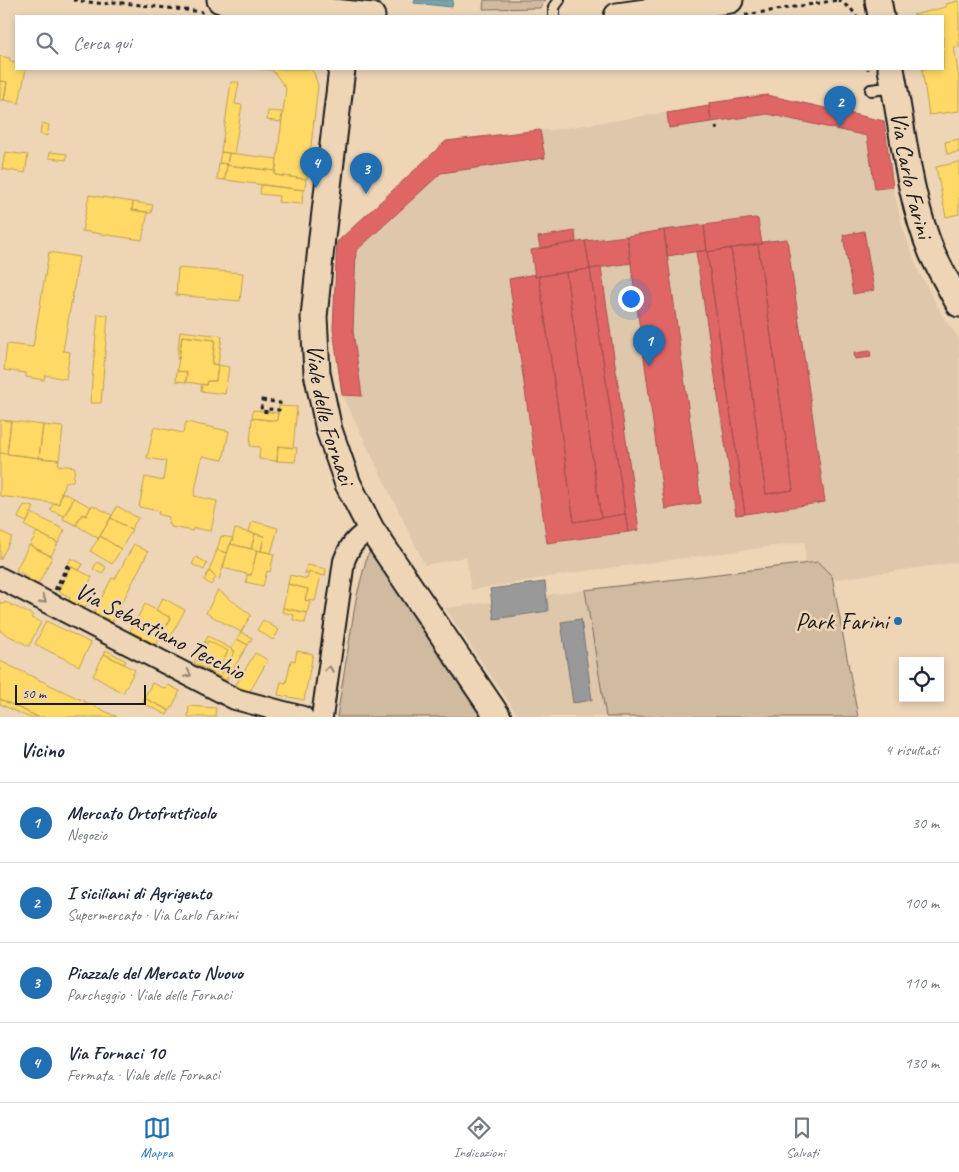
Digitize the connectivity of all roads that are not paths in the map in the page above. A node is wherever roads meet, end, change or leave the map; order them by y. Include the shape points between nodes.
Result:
1 (878, 0) edge
2 (557, 1) edge
3 (289, 4) edge
4 (214, 6) edge
5 (737, 7) edge
6 (357, 15) edge
7 (554, 15) edge
8 (630, 15) edge
9 (881, 15) edge
10 (342, 70) edge
11 (879, 77) edge
12 (959, 304) edge
13 (371, 529) junction
14 (0, 578) edge
15 (303, 717) edge
16 (322, 717) edge
17 (498, 717) edge

1 - 9 street
2 - 7 lane
3 - 4 street
3 - 6 street
5 - 8 street
10 - 13 street, Viale delle Fornaci via 338,136 314,317 317,373 329,430 348,484
11 - 12 street, Via Carlo Farini via 932,252
16 -> 13 street via 344,561 350,546
13 - 17 street, Viale delle Fornaci
14 -> 15 street, Via Sebastiano Tecchio via 235,699

